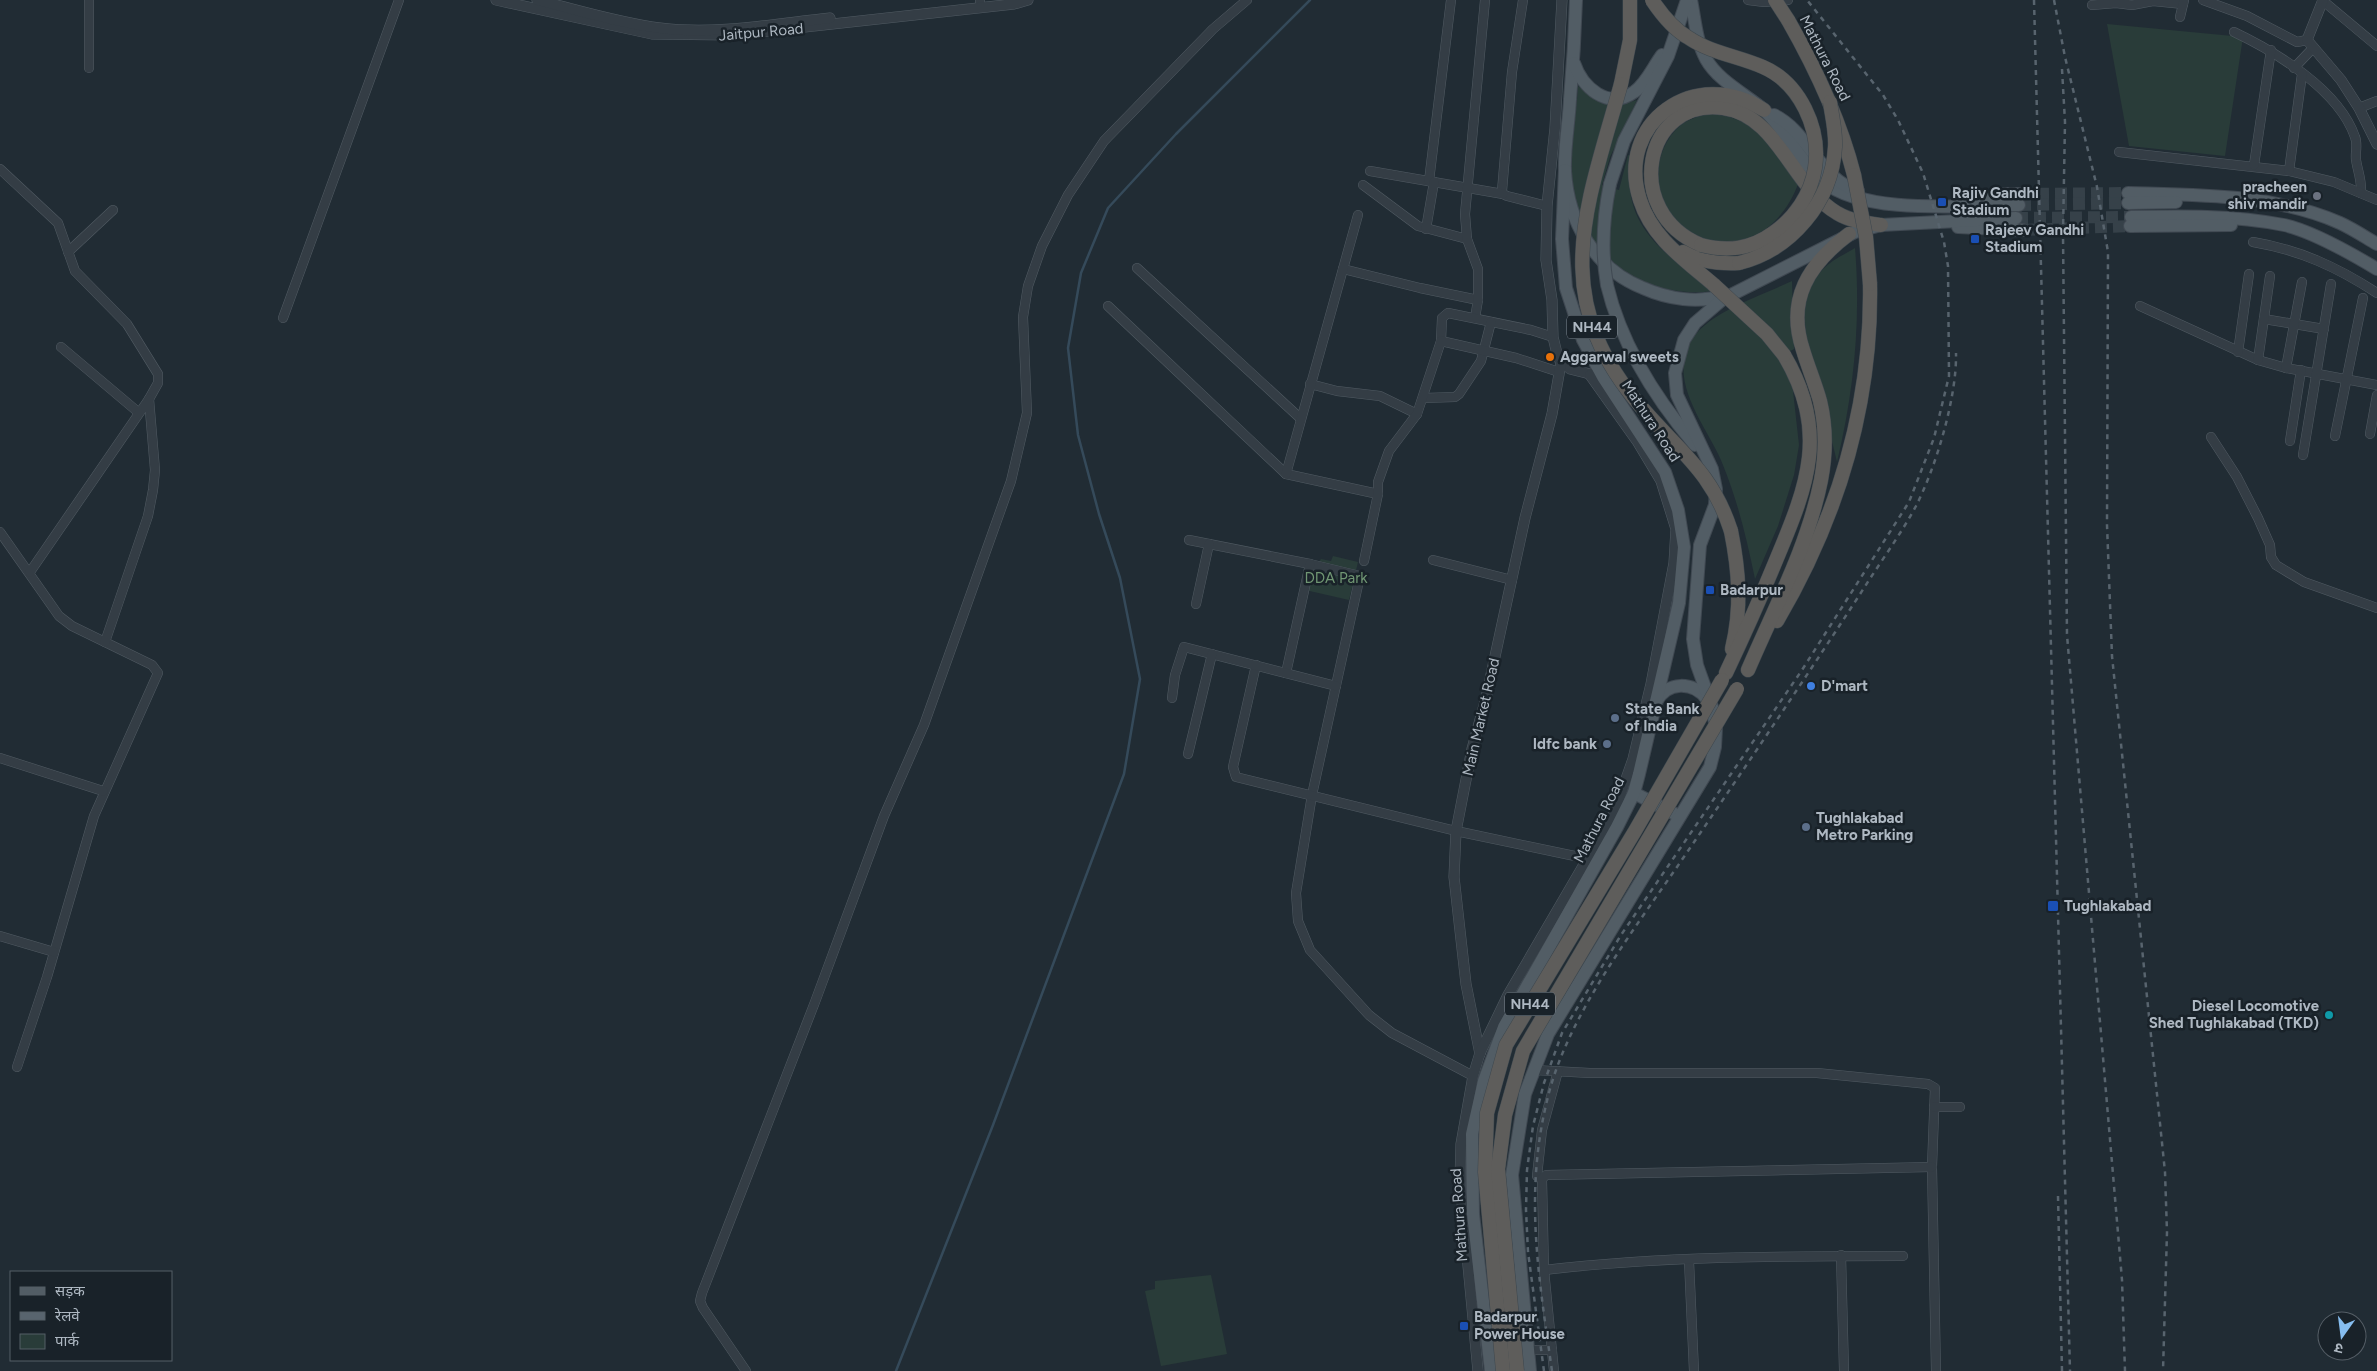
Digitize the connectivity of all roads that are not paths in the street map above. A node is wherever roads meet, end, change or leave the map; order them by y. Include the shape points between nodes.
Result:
1 (89, 0) edge
2 (399, 0) edge
3 (496, 0) edge
4 (537, 0) edge
5 (997, 0) edge
6 (1028, 0) edge
7 (1247, 0) edge
8 (1451, 0) edge
9 (1485, 0) edge
10 (1523, 0) edge
11 (1562, 0) edge
12 (1576, 0) edge
13 (1630, 0) edge
14 (1652, 0) edge
15 (1689, 0) edge
16 (1748, 0) edge
17 (1775, 0) edge
18 (1788, 0) edge
19 (2204, 0) edge
20 (2322, 0) edge
21 (980, 1) edge
22 (2184, 2) edge
23 (2092, 5) dead end
24 (2180, 17) dead end
25 (2234, 32) dead end
26 (1676, 34) junction
27 (2310, 44) junction
28 (2377, 46) edge
29 (2271, 50) junction
30 (1573, 60) junction
31 (89, 68) dead end
32 (2294, 68) junction
33 (2302, 74) junction
34 (2377, 101) edge
35 (1830, 102) junction
36 (2359, 108) junction
37 (1764, 110) junction
38 (2377, 144) edge
39 (2119, 152) dead end
40 (2254, 165) junction
41 (0, 169) edge
42 (1565, 170) junction
43 (1370, 171) dead end
44 (2289, 171) junction
45 (1431, 182) junction
46 (1364, 185) dead end
47 (1466, 188) junction
48 (2361, 193) junction
49 (1503, 194) junction
50 (2128, 198) tunnel mouth
51 (2377, 200) edge
52 (1914, 205) junction
53 (1547, 206) junction
54 (113, 210) dead end
55 (1358, 215) dead end
56 (1948, 221) junction
57 (1921, 222) junction
58 (2130, 222) tunnel mouth
59 (1881, 225) junction
60 (1426, 229) junction
61 (2023, 230) tunnel mouth
62 (1849, 234) junction
63 (1660, 236) junction
64 (1467, 239) junction
65 (2253, 242) dead end
66 (2377, 244) edge
67 (68, 252) junction
68 (1137, 268) dead end
69 (1343, 269) junction
70 (2377, 269) edge
71 (2250, 274) dead end
72 (2270, 276) dead end
73 (2302, 282) dead end
74 (2332, 284) dead end
75 (1739, 289) junction
76 (2377, 293) edge
77 (2363, 298) dead end
78 (1478, 300) junction
79 (1108, 306) dead end
80 (2140, 306) dead end
81 (283, 318) dead end
82 (1475, 318) junction
83 (2264, 319) junction
84 (1491, 322) junction
85 (2294, 323) junction
86 (2324, 329) junction
87 (1553, 337) junction
88 (1441, 341) junction
89 (62, 347) dead end
90 (1485, 350) junction
91 (2238, 352) junction
92 (2258, 360) junction
93 (1560, 368) junction
94 (2286, 368) junction
95 (2301, 370) junction
96 (2316, 373) junction
97 (1590, 375) junction
98 (1603, 376) junction
99 (2346, 378) junction
100 (1310, 384) junction
101 (2377, 385) edge
102 (2377, 395) edge
103 (1424, 398) junction
104 (149, 399) junction
105 (138, 412) junction
106 (1417, 414) junction
107 (1300, 418) junction
108 (2370, 434) dead end
109 (2211, 436) dead end
110 (2335, 436) dead end
111 (2290, 441) dead end
112 (2303, 455) dead end
113 (1705, 456) junction
114 (1286, 474) junction
115 (1378, 494) junction
116 (0, 532) edge
117 (1189, 540) dead end
118 (1210, 544) junction
119 (1433, 560) dead end
120 (1364, 561) dead end
121 (1310, 564) junction
122 (30, 572) junction
123 (1512, 580) junction
124 (1196, 604) dead end
125 (2377, 608) edge
126 (105, 642) junction
127 (1212, 654) junction
128 (1256, 665) junction
129 (1748, 670) junction
130 (1286, 673) junction
131 (1726, 673) junction
132 (1336, 686) junction
133 (1172, 698) dead end
134 (1654, 706) junction
135 (1712, 707) junction
136 (1188, 754) dead end
137 (0, 758) edge
138 (104, 791) junction
139 (1634, 793) junction
140 (1312, 795) junction
141 (1679, 817) junction
142 (1456, 831) junction
143 (1589, 859) junction
144 (0, 936) edge
145 (54, 952) junction
146 (1480, 1053) junction
147 (17, 1067) dead end
148 (1534, 1070) junction
149 (1558, 1071) junction
150 (1486, 1074) junction
151 (1473, 1076) junction
152 (1934, 1107) junction
153 (1960, 1108) dead end
154 (1932, 1167) junction
155 (1542, 1179) junction
156 (1841, 1255) junction
157 (1903, 1256) dead end
158 (1689, 1261) junction
159 (1544, 1270) junction
160 (1482, 1348) junction
161 (1528, 1350) junction
162 (1552, 1350) junction
163 (746, 1371) edge
164 (1478, 1371) edge
165 (1491, 1371) edge
166 (1503, 1371) edge
167 (1517, 1371) edge
168 (1530, 1371) edge
169 (1554, 1371) edge
170 (1694, 1371) edge
171 (1844, 1371) edge
172 (1936, 1371) edge

1 - 31 street
2 - 81 street
3 - 6 street, Jaitpur Road via 652,34 691,36 767,32
4 - 21 street, Jaitpur Road via 678,30 741,28
5 - 21 street, Jaitpur Road
7 - 163 street via 1213,29 1104,141 1068,195 1042,246 1028,286 1023,317 1027,413 1011,481 924,725 884,816 702,1293 703,1308
8 - 45 street
9 - 47 street
10 - 49 street via 1508,114
11 - 53 street
12 - 30 main road
13 - 131 highway, Mathura Road / NH44, bridge via 1628,57 1591,191 1582,241 1581,271 1590,319 1601,349 1632,396 1696,464 1727,519 1740,601
14 - 59 highway, bridge via 1666,19 1688,38 1765,68 1777,76 1803,104 1816,140 1816,160 1807,194 1793,215 1775,232 1754,244 1727,249 1701,246 1679,234 1659,209 1651,187 1652,164 1664,134 1675,122 1689,112 1712,107 1746,114 1763,128 1796,171 1827,206 1845,217
15 - 26 main road
15 - 37 main road via 1702,51 1710,66
16 - 18 street
17 - 35 highway, Mathura Road / NH44, bridge via 1807,53
19 - 27 street via 2247,16 2297,42
20 - 27 street
20 - 28 street
22 - 23 street
22 - 24 street
25 - 29 street
26 - 30 main road via 1641,86 1621,98 1605,97 1591,91 1580,79
26 - 113 main road, bridge via 1661,71 1624,141 1610,184 1603,253 1616,320 1638,365
27 - 32 street
27 - 36 street via 2341,80
29 - 32 street
29 - 40 street
30 - 42 main road
32 - 33 street
33 - 44 street
33 - 48 street via 2350,124 2356,141
34 - 36 street
35 - 63 highway, bridge via 1835,149 1830,175 1809,218 1787,240 1752,260 1728,264 1699,260
35 - 129 highway, Mathura Road / NH44, bridge via 1846,142 1866,237 1870,314 1867,362 1853,442 1828,518 1795,590
36 - 38 street
37 - 52 main road via 1812,170 1834,190 1854,199
37 - 63 highway via 1730,95 1704,94 1681,100 1660,115 1646,134 1637,163 1637,190 1646,215
39 - 40 street
40 - 44 street
41 - 67 street via 58,223
42 - 75 main road via 1578,226 1594,251 1622,277 1651,292 1684,299 1721,296
42 - 98 main road, Mathura Road via 1562,239 1566,288 1583,340
43 - 45 street
44 - 48 street via 2315,176
45 - 47 street
45 - 60 street
46 - 60 street
47 - 49 street
47 - 64 street
48 - 51 street
49 - 53 street
50 - 66 main road via 2251,200 2299,209 2338,223
52 - 56 main road via 2018,206
52 - 57 main road
53 - 87 street via 1545,245
54 - 67 street
55 - 69 street
56 - 57 main road
56 - 61 main road via 1959,228
57 - 59 main road
58 - 70 main road via 2214,216 2286,226 2348,251
59 - 62 main road
60 - 64 street
62 - 75 main road
62 - 129 highway via 1821,257 1800,294 1797,327 1820,402 1825,438 1824,460 1819,489 1800,548
63 - 131 highway, bridge via 1776,344 1793,371 1808,414 1810,446 1803,494
64 - 78 street via 1478,269
65 - 76 street via 2311,256
67 - 104 street via 75,271 127,324 155,368 159,378
68 - 107 street
69 - 78 street
69 - 100 street
71 - 91 street
72 - 83 street
73 - 85 street
74 - 86 street
75 - 113 main road, Mathura Road via 1695,323 1676,362 1677,395
77 - 99 street
78 - 82 street
79 - 114 street
80 - 91 street
82 - 84 street
82 - 88 street via 1445,314
83 - 85 street
83 - 92 street
84 - 87 street
84 - 90 street
85 - 86 street
85 - 94 street
86 - 96 street
87 - 93 street
88 - 90 street
88 - 103 street
89 - 105 street
90 - 93 street
90 - 103 street via 1470,380 1457,396
91 - 92 street
92 - 94 street
93 - 97 street
93 - 123 street, Main Market Road
94 - 95 street
95 - 96 street
95 - 111 street
96 - 99 street
96 - 112 street
97 - 98 street
97 - 143 street via 1637,440 1661,481 1676,538 1661,640 1633,759 1614,813
98 - 134 main road, Mathura Road via 1665,472 1682,528 1684,565 1681,594
99 - 101 street
99 - 110 street
100 - 106 street via 1337,392 1380,396
100 - 107 street
102 - 108 street
103 - 106 street
104 - 105 street
104 - 126 street via 155,470 153,490 148,516
105 - 122 street
106 - 115 street via 1389,451 1378,482
107 - 114 street
109 - 125 street via 2258,518 2276,566 2304,582
113 - 135 main road, Mathura Road via 1715,480 1716,498 1700,545 1693,639 1697,665
114 - 115 street
115 - 120 street
116 - 122 street
117 - 118 street
118 - 121 street
118 - 124 street
119 - 123 street
121 - 130 street
121 - 132 street via 1360,576
122 - 126 street via 59,616
123 - 142 street, Main Market Road
126 - 138 street via 152,665 158,672
127 - 128 street
127 - 133 street via 1182,648
127 - 136 street
128 - 130 street
128 - 140 street via 1234,772 1236,777
129 - 167 highway, Mathura Road / NH44, bridge via 1523,1051 1505,1115 1498,1170
130 - 132 street
131 - 166 highway, Mathura Road / NH44, bridge via 1506,1045 1487,1113 1485,1172
132 - 140 street
134 - 135 main road via 1665,690 1682,686 1701,692
134 - 139 main road, Mathura Road
135 - 141 main road, Mathura Road via 1716,737 1713,758
137 - 138 street
138 - 145 street
139 - 141 main road
139 - 150 main road, Mathura Road via 1504,1027
140 - 142 street
140 - 151 street via 1296,907 1302,935 1310,950 1379,1024
141 - 148 main road, Mathura Road via 1548,1034
142 - 143 street
142 - 146 street, Main Market Road via 1454,878 1466,984
143 - 146 street via 1508,995
144 - 145 street
145 - 147 street
146 - 150 street, Main Market Road
146 - 151 street
148 - 149 street
148 - 161 main road, Mathura Road via 1525,1094 1512,1174
149 - 152 street via 1817,1073 1928,1084 1936,1091
149 - 155 street via 1542,1130 1537,1176
150 - 160 main road, Mathura Road via 1472,1134 1473,1214
151 - 160 street via 1461,1144 1460,1180
152 - 153 street
152 - 154 street
154 - 155 street via 1578,1174 1546,1175
154 - 172 street
155 - 159 street
156 - 157 street
156 - 158 street
156 - 171 street
158 - 159 street
158 - 170 street
159 - 162 street
160 - 161 main road
160 - 164 street
160 - 165 main road, Mathura Road
161 - 162 street
161 - 168 main road, Mathura Road
162 - 169 street

